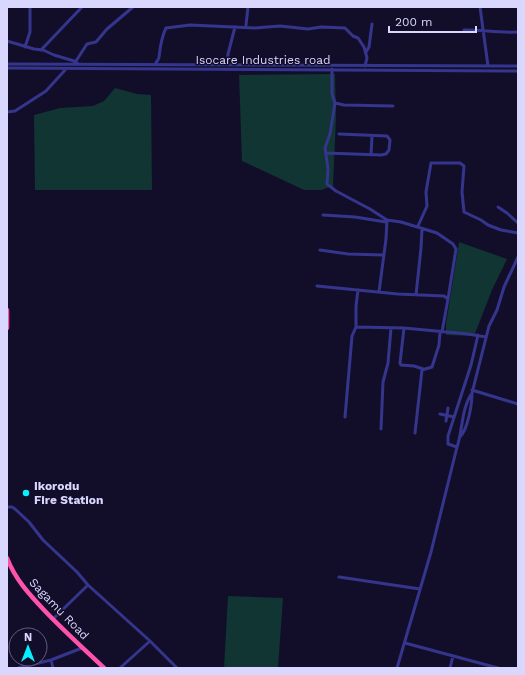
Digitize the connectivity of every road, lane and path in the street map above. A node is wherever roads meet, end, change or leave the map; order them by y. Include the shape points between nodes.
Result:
1 (30, 7) edge
2 (82, 7) edge
3 (134, 7) edge
4 (248, 7) edge
5 (480, 7) edge
6 (372, 24) dead end
7 (246, 25) dead end
8 (235, 27) junction
9 (464, 30) dead end
10 (484, 30) junction
11 (518, 32) edge
12 (7, 41) edge
13 (24, 47) junction
14 (40, 50) junction
15 (366, 52) junction
16 (77, 63) junction
17 (7, 64) edge
18 (156, 65) junction
19 (227, 65) junction
20 (332, 65) junction
21 (488, 66) junction
22 (518, 66) edge
23 (145, 67) junction
24 (365, 67) junction
25 (7, 68) edge
26 (66, 69) junction
27 (332, 69) junction
28 (518, 71) edge
29 (335, 103) junction
30 (393, 106) dead end
31 (7, 112) edge
32 (339, 134) dead end
33 (372, 136) junction
34 (326, 153) junction
35 (371, 155) junction
36 (498, 207) dead end
37 (323, 215) dead end
38 (387, 221) junction
39 (518, 223) edge
40 (418, 226) junction
41 (422, 229) junction
42 (518, 233) edge
43 (320, 250) dead end
44 (383, 255) junction
45 (518, 257) edge
46 (317, 286) dead end
47 (358, 290) junction
48 (379, 292) junction
49 (416, 295) junction
50 (448, 299) junction
51 (7, 310) edge
52 (356, 326) junction
53 (7, 328) edge
54 (391, 328) junction
55 (404, 328) junction
56 (442, 332) junction
57 (478, 336) junction
58 (486, 337) junction
59 (423, 369) junction
60 (472, 392) junction
61 (518, 404) edge
62 (448, 408) dead end
63 (440, 414) dead end
64 (446, 416) junction
65 (345, 417) dead end
66 (454, 417) junction
67 (446, 421) dead end
68 (381, 429) dead end
69 (415, 433) dead end
70 (457, 447) junction
71 (7, 507) edge
72 (7, 558) edge
73 (339, 577) dead end
74 (88, 585) junction
75 (420, 589) junction
76 (53, 619) junction
77 (150, 641) junction
78 (405, 643) junction
79 (82, 648) junction
80 (453, 656) junction
81 (51, 660) junction
82 (489, 667) edge
83 (18, 668) edge
84 (53, 668) edge
85 (104, 668) edge
86 (120, 668) edge
87 (177, 668) edge
88 (397, 668) edge
89 (450, 668) edge
90 (498, 668) edge

1 - 13 street via 30,32
2 - 14 street
3 - 16 street via 107,29 96,42 87,44
4 - 7 street
5 - 10 street
6 - 15 street
8 - 15 street via 345,28 358,38
8 - 18 street via 190,25 166,28
8 - 19 street
9 - 10 street
10 - 11 street via 497,33
10 - 21 street
12 - 13 street
13 - 14 street
14 - 16 street
15 - 24 street
16 - 17 street, Isocare Industries road
16 - 23 street, Isocare Industries road
18 - 19 street, Isocare Industries road
18 - 23 street, Isocare Industries road
19 - 20 street, Isocare Industries road
20 - 24 street, Isocare Industries road
20 - 27 street
21 - 22 street, Isocare Industries road
21 - 24 street, Isocare Industries road
23 - 26 street, Isocare Industries road
23 - 27 street, Isocare Industries road
24 - 27 street, Isocare Industries road
24 - 28 street, Isocare Industries road
25 - 26 street, Isocare Industries road
26 - 31 street via 46,91 15,111
27 - 29 street via 332,94
29 - 30 street
29 - 34 street
32 - 33 street
33 - 35 street
33 - 35 street via 387,136 391,144 386,154
34 - 35 street
34 - 38 street via 327,184
36 - 39 street
37 - 38 street
38 - 40 street
38 - 44 street
40 - 41 street
40 - 42 street via 427,206 426,192 431,163 460,163 464,166 464,212 488,225
41 - 49 street
41 - 50 street via 437,233 456,247
43 - 44 street
44 - 48 street
45 - 58 street
46 - 47 street
47 - 48 street
47 - 52 street
48 - 49 street
49 - 50 street via 442,295
50 - 56 street
51 - 53 highway
52 - 54 street
52 - 65 street via 352,336
54 - 55 street
54 - 68 street via 388,362 383,382
55 - 56 street
55 - 59 street via 400,363
56 - 57 street
56 - 59 street via 432,367
57 - 58 street
57 - 66 street
58 - 60 street
59 - 69 street
60 - 61 street
60 - 70 street via 462,420
62 - 64 street
63 - 64 street
64 - 66 street
64 - 67 street
66 - 70 street via 448,444
70 - 75 street
71 - 74 street via 15,509 29,522 43,540
72 - 76 highway, Sagamu Road via 20,584
73 - 75 street
74 - 76 street
74 - 77 street
75 - 78 street
76 - 79 highway, Sagamu Road
77 - 86 street
77 - 87 street
78 - 80 street
78 - 88 street
79 - 81 street
79 - 85 highway, Sagamu Road
80 - 82 street
80 - 89 street
81 - 83 street
81 - 84 street
82 - 90 street

